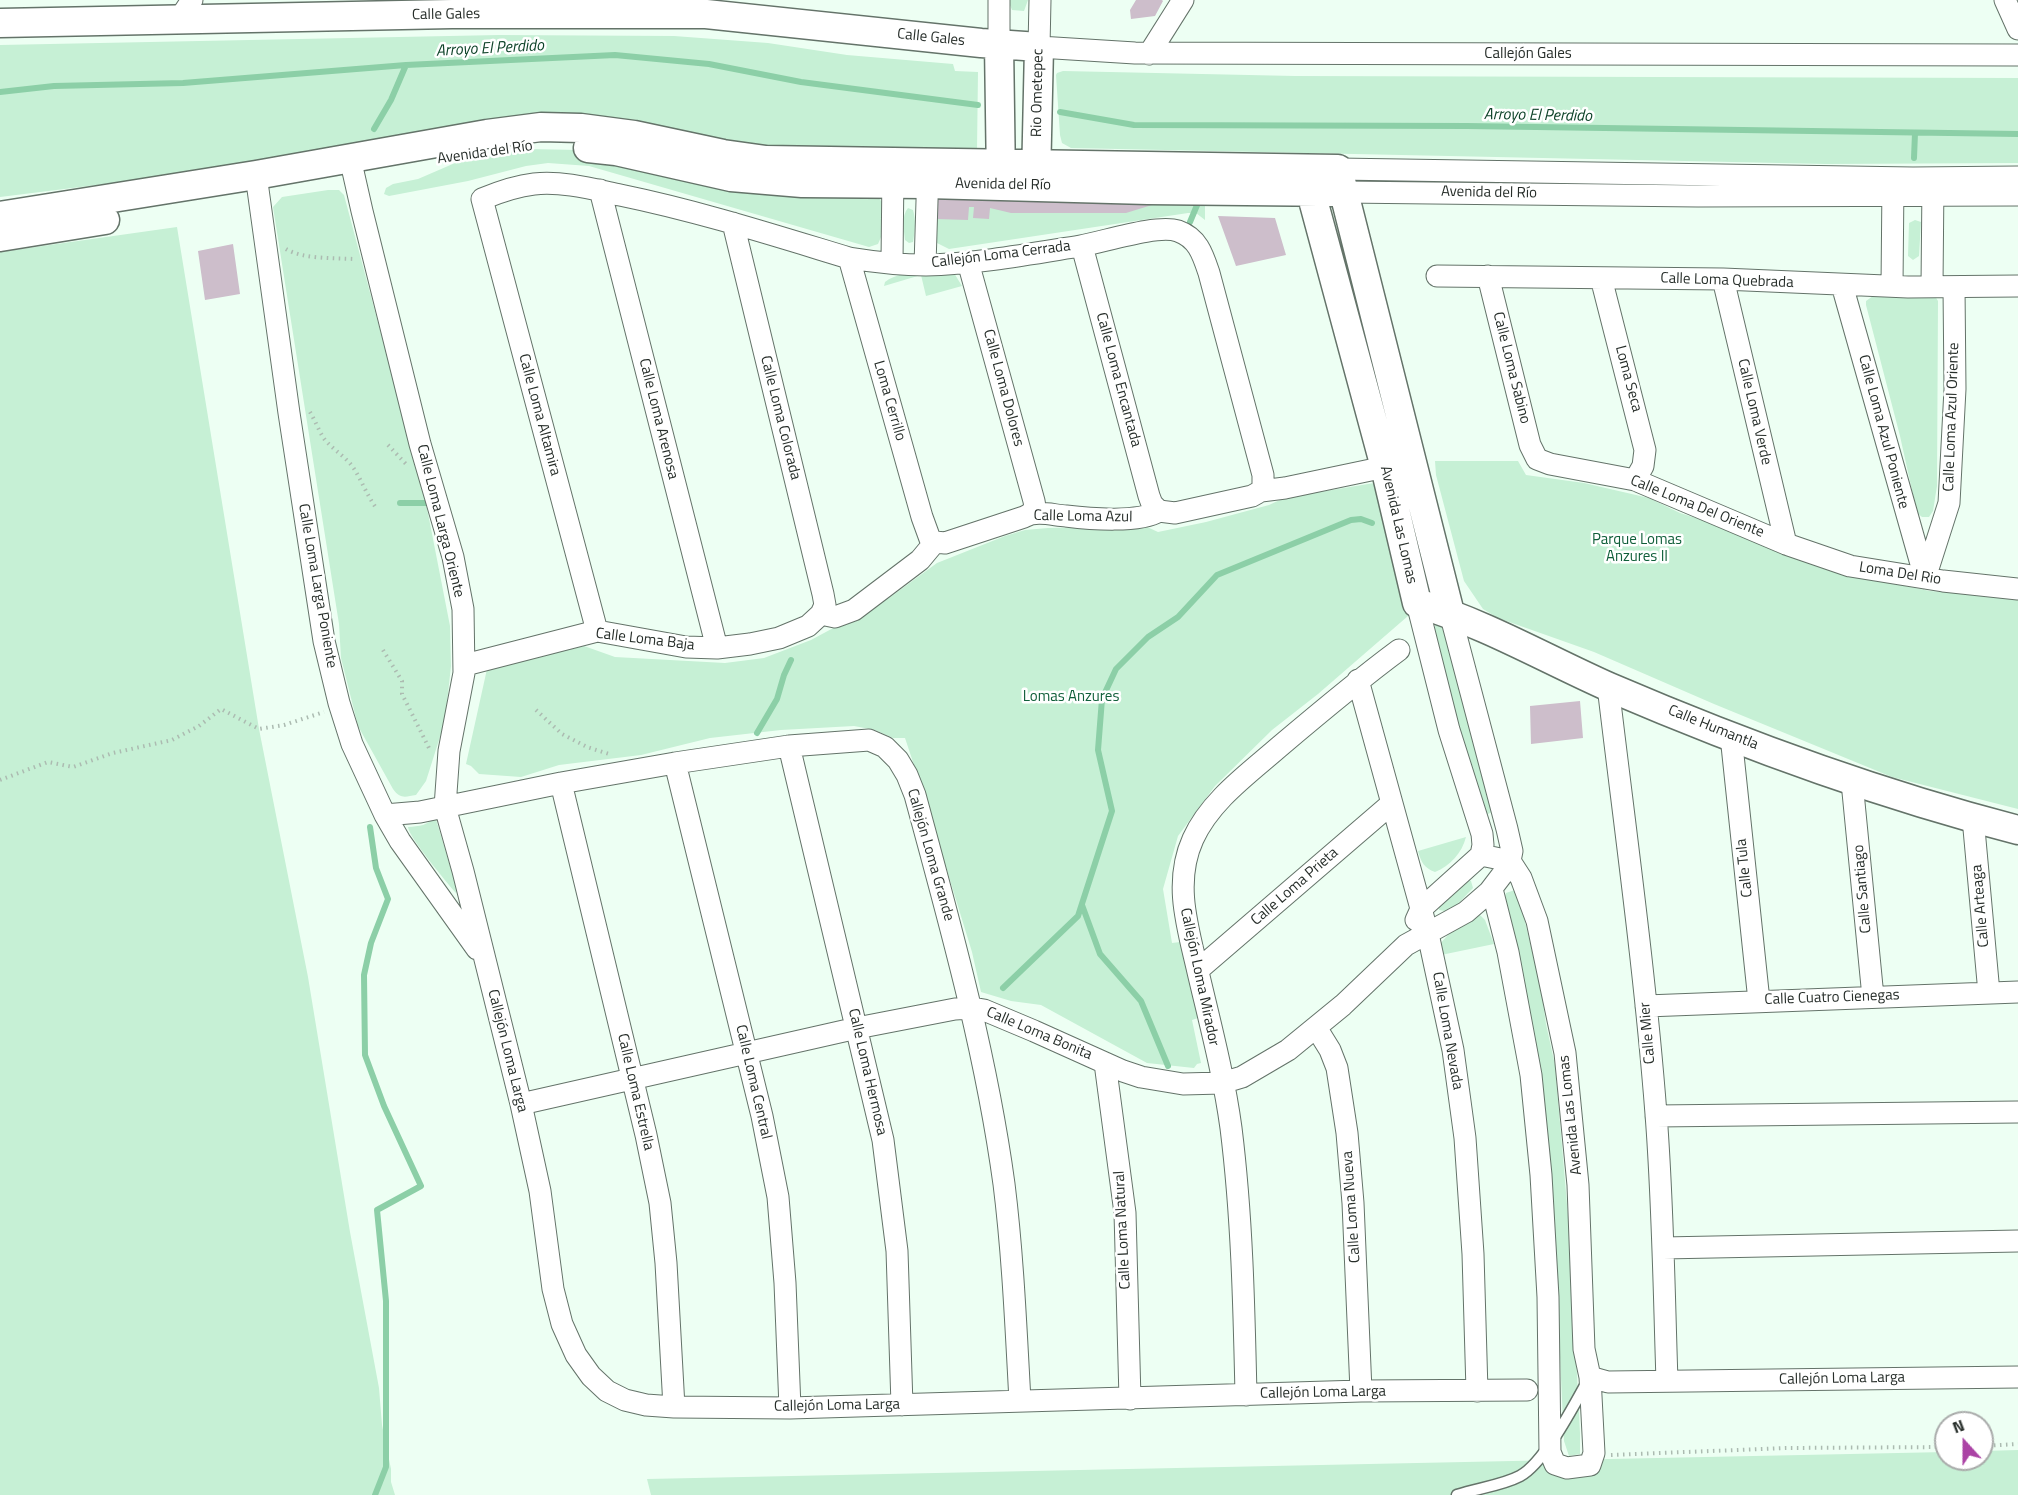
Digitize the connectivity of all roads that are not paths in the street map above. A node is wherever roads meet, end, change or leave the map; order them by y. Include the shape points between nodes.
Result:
1 (999, 0) edge
2 (1040, 0) edge
3 (1183, 0) edge
4 (2005, 0) edge
5 (454, 7) edge
6 (185, 11) edge
7 (0, 23) edge
8 (2018, 29) edge
9 (999, 44) junction
10 (1039, 47) junction
11 (1149, 54) junction
12 (2018, 55) edge
13 (1001, 166) junction
14 (1036, 166) junction
15 (352, 167) junction
16 (893, 173) junction
17 (927, 173) junction
18 (2018, 177) edge
19 (1307, 179) junction
20 (1340, 180) junction
21 (258, 185) junction
22 (1933, 186) junction
23 (1893, 187) junction
24 (600, 190) junction
25 (2018, 195) edge
26 (482, 199) joint
27 (0, 216) edge
28 (733, 223) junction
29 (0, 237) edge
30 (1082, 246) junction
31 (849, 258) junction
32 (892, 262) junction
33 (968, 262) junction
34 (926, 265) junction
35 (1437, 276) dead end
36 (1488, 276) junction
37 (1602, 278) junction
38 (1723, 279) junction
39 (1842, 285) junction
40 (1892, 286) junction
41 (1932, 286) junction
42 (2018, 286) edge
43 (1954, 287) junction
44 (1537, 459) joint
45 (1385, 467) junction
46 (1635, 480) junction
47 (1261, 491) junction
48 (1159, 511) junction
49 (1031, 513) junction
50 (935, 542) junction
51 (1786, 544) junction
52 (1925, 578) junction
53 (2018, 589) edge
54 (1417, 603) junction
55 (1450, 613) junction
56 (821, 614) junction
57 (597, 631) junction
58 (717, 648) junction
59 (1399, 650) dead end
60 (465, 665) junction
61 (1358, 680) junction
62 (1608, 686) junction
63 (1731, 736) junction
64 (789, 746) junction
65 (675, 763) junction
66 (1852, 782) junction
67 (561, 783) junction
68 (1391, 804) junction
69 (445, 807) junction
70 (386, 815) junction
71 (1973, 818) junction
72 (2018, 830) edge
73 (1481, 855) junction
74 (1510, 861) junction
75 (1492, 889) junction
76 (1420, 909) junction
77 (1428, 934) junction
78 (1406, 945) junction
79 (484, 958) junction
80 (1198, 970) junction
81 (2018, 992) edge
82 (1989, 993) junction
83 (1873, 997) junction
84 (1759, 1001) junction
85 (1646, 1006) junction
86 (972, 1008) junction
87 (857, 1028) junction
88 (1317, 1029) junction
89 (748, 1054) junction
90 (1105, 1063) junction
91 (632, 1079) junction
92 (1222, 1083) junction
93 (521, 1104) junction
94 (2018, 1112) edge
95 (1656, 1116) junction
96 (2018, 1241) edge
97 (1663, 1248) junction
98 (1590, 1377) junction
99 (2018, 1377) edge
100 (1667, 1381) junction
101 (1527, 1390) dead end
102 (1361, 1391) junction
103 (1477, 1391) junction
104 (1246, 1395) junction
105 (1130, 1399) junction
106 (1020, 1401) junction
107 (902, 1405) junction
108 (674, 1407) junction
109 (790, 1408) junction
110 (1549, 1443) junction
111 (1457, 1495) edge

1 - 9 street
2 - 10 street, Rio Ometepec
3 - 11 street
4 - 8 street
5 - 6 street, Calle Gales
5 - 9 street, Calle Gales via 706,14
6 - 7 street, Calle Gales
9 - 10 street, Calle Gales
9 - 13 street
10 - 11 street, Callejón Gales
10 - 14 street, Rio Ometepec
11 - 12 street, Callejón Gales
13 - 14 street, Avenida del Río
13 - 17 street, Avenida del Río
14 - 19 street, Avenida del Río via 1148,190
15 - 16 street, Avenida del Río via 516,146 556,145 616,152 731,177 802,183
15 - 21 street, Avenida del Río
15 - 60 street, Calle Loma Larga Oriente via 420,444 453,557 463,609
16 - 17 street, Avenida del Río
16 - 32 street
17 - 34 street
18 - 22 street, Avenida del Río
19 - 20 street, Avenida del Río
19 - 45 street, Avenida Las Lomas
20 - 23 street, Avenida del Río
20 - 55 street, Avenida Las Lomas
21 - 27 street, Avenida del Río
21 - 29 street, Avenida del Río
21 - 70 street, Calle Loma Larga Poniente via 324,641 352,744
22 - 23 street, Avenida del Río
22 - 25 street, Avenida del Río
22 - 41 street
23 - 40 street
24 - 26 street, Callejón Loma Cerrada via 563,183 535,184
24 - 28 street, Callejón Loma Cerrada
24 - 58 street, Calle Loma Arenosa
26 - 57 street, Calle Loma Altamira
28 - 31 street, Callejón Loma Cerrada
28 - 56 street, Calle Loma Colorada via 824,594
30 - 33 street, Callejón Loma Cerrada
30 - 47 street, Callejón Loma Cerrada via 1158,230 1177,230 1192,237 1209,273 1263,475
30 - 48 street, Calle Loma Encantada via 1149,496
31 - 32 street, Callejón Loma Cerrada
31 - 50 street, Loma Cerrillo via 922,517
32 - 34 street, Callejón Loma Cerrada
33 - 34 street, Callejón Loma Cerrada
33 - 49 street, Calle Loma Dolores via 1034,501
35 - 36 street, Calle Loma Quebrada
36 - 37 street, Calle Loma Quebrada
36 - 44 street, Calle Loma Sabino via 1530,445
37 - 38 street, Calle Loma Quebrada
37 - 46 street, Loma Seca via 1645,450 1643,466
38 - 39 street, Calle Loma Quebrada
38 - 51 street, Calle Loma Verde
39 - 40 street, Calle Loma Quebrada
39 - 52 street, Calle Loma Azul Poniente
40 - 41 street, Calle Loma Quebrada
41 - 43 street, Calle Loma Quebrada
42 - 43 street, Calle Loma Quebrada
43 - 52 street, Calle Loma Azul Oriente via 1955,408 1949,503
44 - 46 street, Calle Loma Del Oriente
45 - 47 street
45 - 54 street, Avenida Las Lomas
46 - 51 street, Calle Loma Del Oriente
47 - 48 street via 1175,513
48 - 49 street, Calle Loma Azul via 1139,519
49 - 50 street, Calle Loma Azul via 945,543
50 - 56 street via 920,560 854,610 835,617
51 - 52 street, Loma Del Rio via 1850,566
52 - 53 street, Loma Del Rio
54 - 55 street, Calle Humantla
54 - 73 street, Avenida Las Lomas via 1449,730 1482,834
55 - 62 street, Calle Humantla
55 - 74 street, Avenida Las Lomas via 1507,829 1512,850
56 - 58 street, Calle Loma Baja via 808,626 779,638
57 - 58 street, Calle Loma Baja via 666,644
57 - 60 street, Calle Loma Baja
59 - 61 street, Callejón Loma Mirador
60 - 69 street, Calle Loma Larga Oriente via 449,751
61 - 68 street, Calle Loma Nevada
61 - 80 street, Callejón Loma Mirador via 1236,784 1193,838 1185,866 1183,895
62 - 63 street, Calle Humantla
62 - 85 street, Calle Mier
63 - 66 street, Calle Humantla
63 - 84 street, Calle Tula
64 - 65 street, Callejón Loma Grande
64 - 86 street, Callejón Loma Grande via 868,740 885,747 898,760 915,795
64 - 87 street, Calle Loma Hermosa
65 - 67 street, Callejón Loma Grande
65 - 89 street, Calle Loma Central
66 - 71 street, Calle Humantla
66 - 83 street, Calle Santiago
67 - 69 street, Callejón Loma Grande
67 - 91 street, Calle Loma Estrella
68 - 76 street, Calle Loma Nevada
68 - 80 street, Calle Loma Prieta
69 - 70 street, Callejón Loma Grande
69 - 79 street, Calle Loma Larga Oriente
70 - 79 street, Calle Loma Larga Poniente via 400,841
71 - 72 street, Calle Humantla
71 - 82 street, Calle Arteaga
73 - 74 street
73 - 76 street, Calle Loma Bonita
74 - 75 street, Calle Loma Bonita
74 - 98 street, Avenida Las Lomas via 1521,878 1537,921 1566,1053 1578,1185 1584,1349
75 - 77 street, Calle Loma Bonita via 1466,912
75 - 110 street via 1531,1076 1548,1297
76 - 77 street, Calle Loma Nevada
76 - 78 street, Calle Loma Bonita
77 - 78 street, Calle Loma Bonita
77 - 103 street, Calle Loma Nevada via 1453,1050 1465,1138
78 - 88 street, Calle Loma Bonita
79 - 93 street, Callejón Loma Larga
80 - 92 street, Callejón Loma Mirador
81 - 82 street, Calle Cuatro Cienegas
82 - 83 street, Calle Cuatro Cienegas
83 - 84 street, Calle Cuatro Cienegas
84 - 85 street, Calle Cuatro Cienegas
85 - 95 street, Calle Mier
86 - 87 street, Calle Loma Bonita
86 - 90 street, Calle Loma Bonita via 1034,1030
86 - 106 street, Callejón Loma Grande via 1004,1181
87 - 89 street, Calle Loma Bonita
87 - 107 street, Calle Loma Hermosa via 891,1193
88 - 92 street, Calle Loma Bonita via 1264,1066
88 - 102 street, Calle Loma Nueva via 1337,1068 1347,1133
89 - 91 street, Calle Loma Bonita
89 - 109 street, Calle Loma Central via 778,1197
90 - 92 street, Calle Loma Bonita via 1165,1082
90 - 105 street, Calle Loma Natural via 1125,1213
91 - 93 street, Calle Loma Bonita
91 - 108 street, Calle Loma Estrella via 660,1203
92 - 104 street, Callejón Loma Mirador via 1232,1134 1241,1229
93 - 108 street, Callejón Loma Larga via 540,1191 553,1289 562,1324 576,1355 591,1376 625,1400
94 - 95 street
95 - 97 street, Calle Mier
96 - 97 street
97 - 100 street, Calle Mier
98 - 100 street, Callejón Loma Larga via 1608,1382
98 - 110 lane
98 - 110 street, Avenida Las Lomas via 1594,1453 1590,1465 1567,1468 1555,1464
99 - 100 street, Callejón Loma Larga
101 - 103 street, Callejón Loma Larga
102 - 103 street, Callejón Loma Larga
102 - 104 street, Callejón Loma Larga
104 - 105 street, Callejón Loma Larga
105 - 106 street, Callejón Loma Larga
106 - 107 street, Callejón Loma Larga
107 - 109 street, Callejón Loma Larga
108 - 109 street, Callejón Loma Larga
110 - 111 lane via 1531,1468 1518,1476

